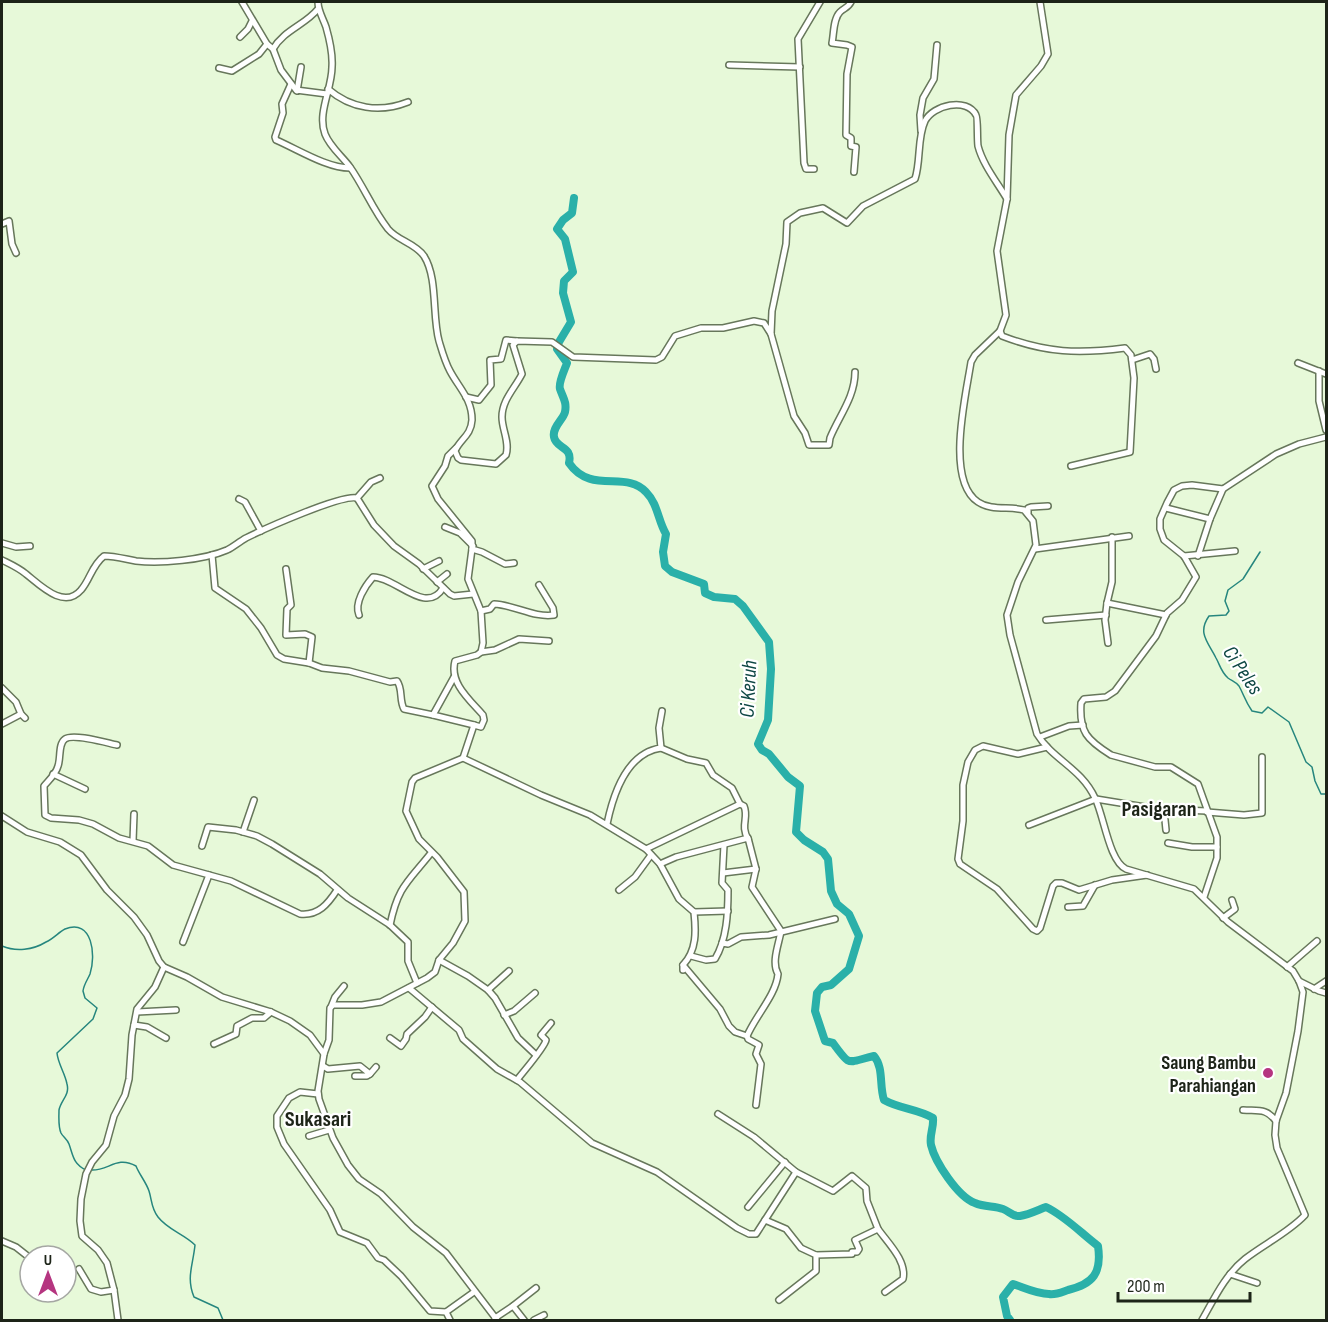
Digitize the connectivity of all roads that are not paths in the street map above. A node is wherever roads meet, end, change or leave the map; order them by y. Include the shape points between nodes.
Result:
1 (242, 2) edge
2 (318, 2) edge
3 (819, 2) edge
4 (851, 2) edge
5 (1040, 2) edge
6 (318, 9) junction
7 (252, 21) junction
8 (240, 37) dead end
9 (267, 44) junction
10 (937, 45) dead end
11 (273, 49) junction
12 (729, 65) dead end
13 (301, 67) dead end
14 (800, 67) junction
15 (219, 68) dead end
16 (291, 84) junction
17 (297, 91) junction
18 (327, 92) junction
19 (408, 102) dead end
20 (921, 136) junction
21 (350, 168) junction
22 (814, 169) dead end
23 (854, 172) dead end
24 (1007, 199) junction
25 (2, 224) edge
26 (16, 253) dead end
27 (1000, 331) junction
28 (771, 334) junction
29 (517, 341) junction
30 (1132, 360) junction
31 (1298, 363) dead end
32 (1156, 369) dead end
33 (1319, 371) junction
34 (855, 372) dead end
35 (1326, 374) edge
36 (466, 397) junction
37 (1326, 430) edge
38 (1326, 437) edge
39 (456, 448) junction
40 (1071, 466) dead end
41 (380, 478) dead end
42 (1223, 489) junction
43 (357, 498) junction
44 (239, 499) dead end
45 (1048, 506) dead end
46 (1166, 508) junction
47 (1028, 513) junction
48 (1210, 519) junction
49 (444, 527) dead end
50 (261, 531) junction
51 (1130, 536) dead end
52 (1112, 537) junction
53 (2, 543) edge
54 (30, 546) dead end
55 (472, 548) junction
56 (1035, 549) junction
57 (1235, 551) dead end
58 (212, 555) junction
59 (1184, 556) junction
60 (1198, 556) junction
61 (2, 560) edge
62 (439, 561) dead end
63 (514, 563) dead end
64 (286, 569) dead end
65 (423, 569) junction
66 (447, 574) dead end
67 (437, 582) junction
68 (539, 585) dead end
69 (443, 588) junction
70 (473, 594) junction
71 (1107, 603) junction
72 (481, 611) junction
73 (359, 615) dead end
74 (1106, 615) junction
75 (1166, 615) junction
76 (1046, 620) dead end
77 (549, 641) dead end
78 (1108, 643) dead end
79 (481, 652) junction
80 (309, 663) junction
81 (454, 677) junction
82 (2, 688) edge
83 (662, 711) dead end
84 (433, 715) junction
85 (2, 724) edge
86 (1083, 725) junction
87 (474, 726) junction
88 (1040, 737) junction
89 (117, 745) dead end
90 (1047, 747) junction
91 (661, 748) junction
92 (463, 758) junction
93 (1262, 758) dead end
94 (53, 774) junction
95 (85, 789) dead end
96 (1096, 799) junction
97 (254, 800) dead end
98 (740, 804) junction
99 (1164, 810) junction
100 (1207, 811) junction
101 (134, 814) dead end
102 (2, 816) edge
103 (607, 824) junction
104 (1029, 825) dead end
105 (1166, 830) dead end
106 (243, 832) junction
107 (748, 839) junction
108 (133, 841) junction
109 (1168, 843) dead end
110 (724, 845) junction
111 (202, 846) dead end
112 (1217, 847) junction
113 (646, 849) junction
114 (432, 854) junction
115 (651, 855) junction
116 (660, 864) junction
117 (756, 869) junction
118 (723, 873) junction
119 (209, 875) junction
120 (1148, 875) junction
121 (1095, 885) junction
122 (337, 890) junction
123 (619, 890) dead end
124 (1204, 897) junction
125 (1232, 900) dead end
126 (1068, 907) dead end
127 (728, 911) junction
128 (694, 912) junction
129 (1224, 918) junction
130 (835, 919) dead end
131 (390, 925) junction
132 (781, 931) junction
133 (1317, 941) dead end
134 (183, 942) dead end
135 (722, 943) junction
136 (691, 956) junction
137 (439, 960) junction
138 (164, 967) junction
139 (1287, 967) junction
140 (509, 971) dead end
141 (1299, 981) junction
142 (1326, 981) edge
143 (417, 983) junction
144 (344, 986) dead end
145 (409, 988) junction
146 (1314, 989) junction
147 (488, 990) junction
148 (535, 993) dead end
149 (1326, 993) edge
150 (332, 1007) junction
151 (432, 1007) junction
152 (176, 1010) dead end
153 (137, 1012) junction
154 (271, 1012) junction
155 (504, 1015) junction
156 (551, 1023) dead end
157 (134, 1025) junction
158 (747, 1035) junction
159 (166, 1038) dead end
160 (390, 1038) dead end
161 (214, 1044) dead end
162 (324, 1054) junction
163 (536, 1054) junction
164 (323, 1066) junction
165 (376, 1067) dead end
166 (370, 1074) junction
167 (354, 1077) dead end
168 (517, 1080) junction
169 (318, 1094) junction
170 (756, 1105) dead end
171 (1243, 1110) dead end
172 (718, 1114) dead end
173 (1276, 1121) junction
174 (329, 1130) junction
175 (309, 1136) dead end
176 (785, 1162) junction
177 (795, 1172) junction
178 (748, 1207) dead end
179 (765, 1220) junction
180 (878, 1229) junction
181 (2, 1241) edge
182 (18, 1249) edge
183 (816, 1256) junction
184 (79, 1269) dead end
185 (1230, 1274) junction
186 (1257, 1283) dead end
187 (536, 1288) dead end
188 (114, 1290) junction
189 (474, 1292) junction
190 (885, 1292) dead end
191 (779, 1300) dead end
192 (513, 1306) junction
193 (446, 1312) junction
194 (544, 1315) dead end
195 (496, 1319) edge
196 (118, 1320) edge
197 (450, 1320) edge
198 (525, 1320) edge
199 (534, 1320) edge
200 (1202, 1320) edge

1 - 7 street
2 - 6 street
3 - 14 street via 799,36
4 - 23 street via 836,20 832,43 852,47 847,74 846,135 851,138 851,147 856,147
5 - 24 street via 1048,54 1016,95 1009,135
6 - 11 street via 285,34
6 - 18 street via 332,49 332,76
7 - 8 street
7 - 9 street
9 - 11 street
9 - 15 street via 259,54 232,71
10 - 20 street via 934,79 923,98 920,115
11 - 16 street
12 - 14 street
13 - 17 street
14 - 22 street via 804,163 806,169
16 - 17 street
16 - 21 street via 282,104 276,141 340,168
17 - 18 street
18 - 19 street via 369,108
18 - 21 street via 325,133
20 - 24 street via 925,121 937,109 961,105 975,113 980,151
20 - 28 street via 915,179 863,206 847,223 823,208 800,213 787,222
21 - 36 street via 389,230 418,249 427,262 438,339
24 - 27 street via 997,251 1006,315
25 - 26 street via 9,220
27 - 30 street via 1002,336 1019,342 1058,351 1088,353 1125,348
27 - 47 street via 971,362 961,434 962,468 968,490 979,502
28 - 29 street via 764,323 754,321 701,328 675,336 656,360 573,357 552,342
28 - 34 street via 794,416 809,445 829,445 851,395
29 - 36 street via 506,340 501,359 490,360 491,384 479,400
29 - 39 street via 513,345 522,374 502,416 506,454 496,464 461,460
30 - 32 street via 1150,354
30 - 40 street via 1130,453
31 - 33 street
33 - 35 street
33 - 37 street via 1319,401
36 - 39 street via 471,413 470,431
38 - 42 street via 1276,454
39 - 55 street via 432,489 470,537
41 - 43 street
42 - 46 street via 1182,486 1174,490
42 - 48 street
43 - 50 street via 316,507
43 - 65 street via 374,525
44 - 50 street
45 - 47 street via 1030,507
46 - 48 street
46 - 59 street via 1160,519 1164,540
47 - 56 street via 1033,521
48 - 60 street
49 - 55 street via 460,533
50 - 58 street
51 - 52 street
52 - 56 street
52 - 71 street via 1112,582
53 - 54 street via 16,548
55 - 63 street via 505,564
55 - 70 street via 467,573
56 - 88 street via 1007,615
57 - 60 street
58 - 61 street via 164,562 104,556 83,588 68,597 54,595
58 - 80 street via 215,588 246,609 277,655
59 - 60 street
59 - 75 street via 1195,580
62 - 65 street
64 - 80 street via 291,605 287,609 286,635 312,637
65 - 67 street
66 - 67 street
67 - 69 street
68 - 72 street via 554,615 502,604
69 - 70 street via 454,596
69 - 73 street via 433,598 423,598 374,577 358,604
70 - 72 street
71 - 74 street
71 - 75 street
72 - 79 street
74 - 76 street
74 - 78 street
75 - 86 street via 1156,636 1115,691 1106,697 1082,701
77 - 79 street via 519,639
79 - 81 street via 455,662
80 - 84 street via 397,681 404,709
81 - 84 street
81 - 87 street via 483,716 481,727
82 - 85 street via 23,716
83 - 91 street
84 - 87 street
86 - 88 street
86 - 100 street via 1089,740 1111,755 1171,767 1198,784
87 - 92 street
88 - 90 street
89 - 94 street via 68,737 61,745
90 - 96 street via 1084,779
90 - 121 street via 1018,754 982,746 975,750 962,789 959,862 997,889 1035,930 1040,928 1055,884 1060,882 1076,890
91 - 98 street via 706,763 713,774 732,788
91 - 103 street via 646,752 628,768 615,791
92 - 103 street
92 - 114 street via 412,782 406,811 419,839
93 - 100 street via 1262,813
94 - 95 street
94 - 108 street via 43,790 46,816 93,824
96 - 99 street
96 - 104 street
96 - 120 street via 1118,863
97 - 106 street
98 - 107 street via 747,812 743,828
98 - 113 street
99 - 100 street
99 - 105 street
100 - 112 street
101 - 108 street
102 - 138 street via 27,832 60,842 81,855 134,917
103 - 113 street
106 - 111 street via 208,826
106 - 122 street via 290,853
107 - 110 street
107 - 117 street
108 - 119 street via 148,846 173,865
109 - 112 street via 1192,848
110 - 116 street
110 - 118 street
112 - 124 street
113 - 115 street
114 - 131 street via 402,888
114 - 137 street via 464,892 465,904 465,921
115 - 116 street
115 - 123 street via 635,877
116 - 128 street via 679,899
117 - 118 street
117 - 132 street via 754,892
118 - 127 street
119 - 122 street via 245,887 300,914 310,915 327,904
119 - 134 street
120 - 121 street
120 - 124 street via 1188,886
121 - 126 street via 1083,906
122 - 131 street
124 - 129 street
125 - 129 street via 1235,909
127 - 128 street
127 - 135 street
128 - 136 street
129 - 139 street
130 - 132 street
131 - 143 street via 408,942 408,961
132 - 135 street
132 - 158 street via 775,969 777,986
133 - 139 street
135 - 136 street via 715,959
136 - 158 street via 683,967 720,1009 729,1026
137 - 143 street via 435,972
137 - 147 street
138 - 153 street
138 - 154 street via 222,998
139 - 141 street
140 - 147 street
141 - 146 street
141 - 173 street via 1303,992 1299,1027 1286,1093
142 - 146 street
143 - 145 street
144 - 150 street
145 - 150 street via 381,1002
145 - 151 street
146 - 149 street
147 - 155 street
148 - 155 street
150 - 162 street
151 - 160 street via 401,1046
151 - 168 street via 497,1069
152 - 153 street
153 - 157 street
154 - 161 street via 237,1026 236,1034
154 - 162 street via 302,1028
155 - 163 street via 518,1038
156 - 163 street via 541,1035 545,1046
157 - 159 street via 147,1027
157 - 188 street via 125,1095 106,1145 86,1174 80,1211 82,1236 107,1263
158 - 170 street via 759,1045
162 - 164 street
163 - 168 street
164 - 166 street via 360,1066
164 - 169 street
165 - 166 street
166 - 167 street
168 - 179 street via 592,1143 657,1172 737,1228 753,1235
169 - 174 street
169 - 193 street via 295,1093 280,1110 276,1122 284,1144 330,1210 340,1232 367,1243 430,1311
171 - 173 street via 1269,1112
172 - 176 street
173 - 185 street via 1275,1142 1305,1215
174 - 175 street
174 - 189 street via 353,1173 446,1253
176 - 177 street
176 - 178 street
177 - 179 street
177 - 180 street via 833,1191 852,1176 860,1181 866,1188
179 - 183 street via 786,1229 801,1248
180 - 183 street via 855,1240 857,1252
180 - 190 street via 902,1262 904,1273 903,1279
181 - 182 street
183 - 191 street via 815,1273
184 - 188 street via 92,1289
185 - 186 street
185 - 200 street
187 - 192 street
188 - 196 street
189 - 193 street
189 - 195 street
192 - 195 street
192 - 198 street
193 - 197 street
194 - 199 street

